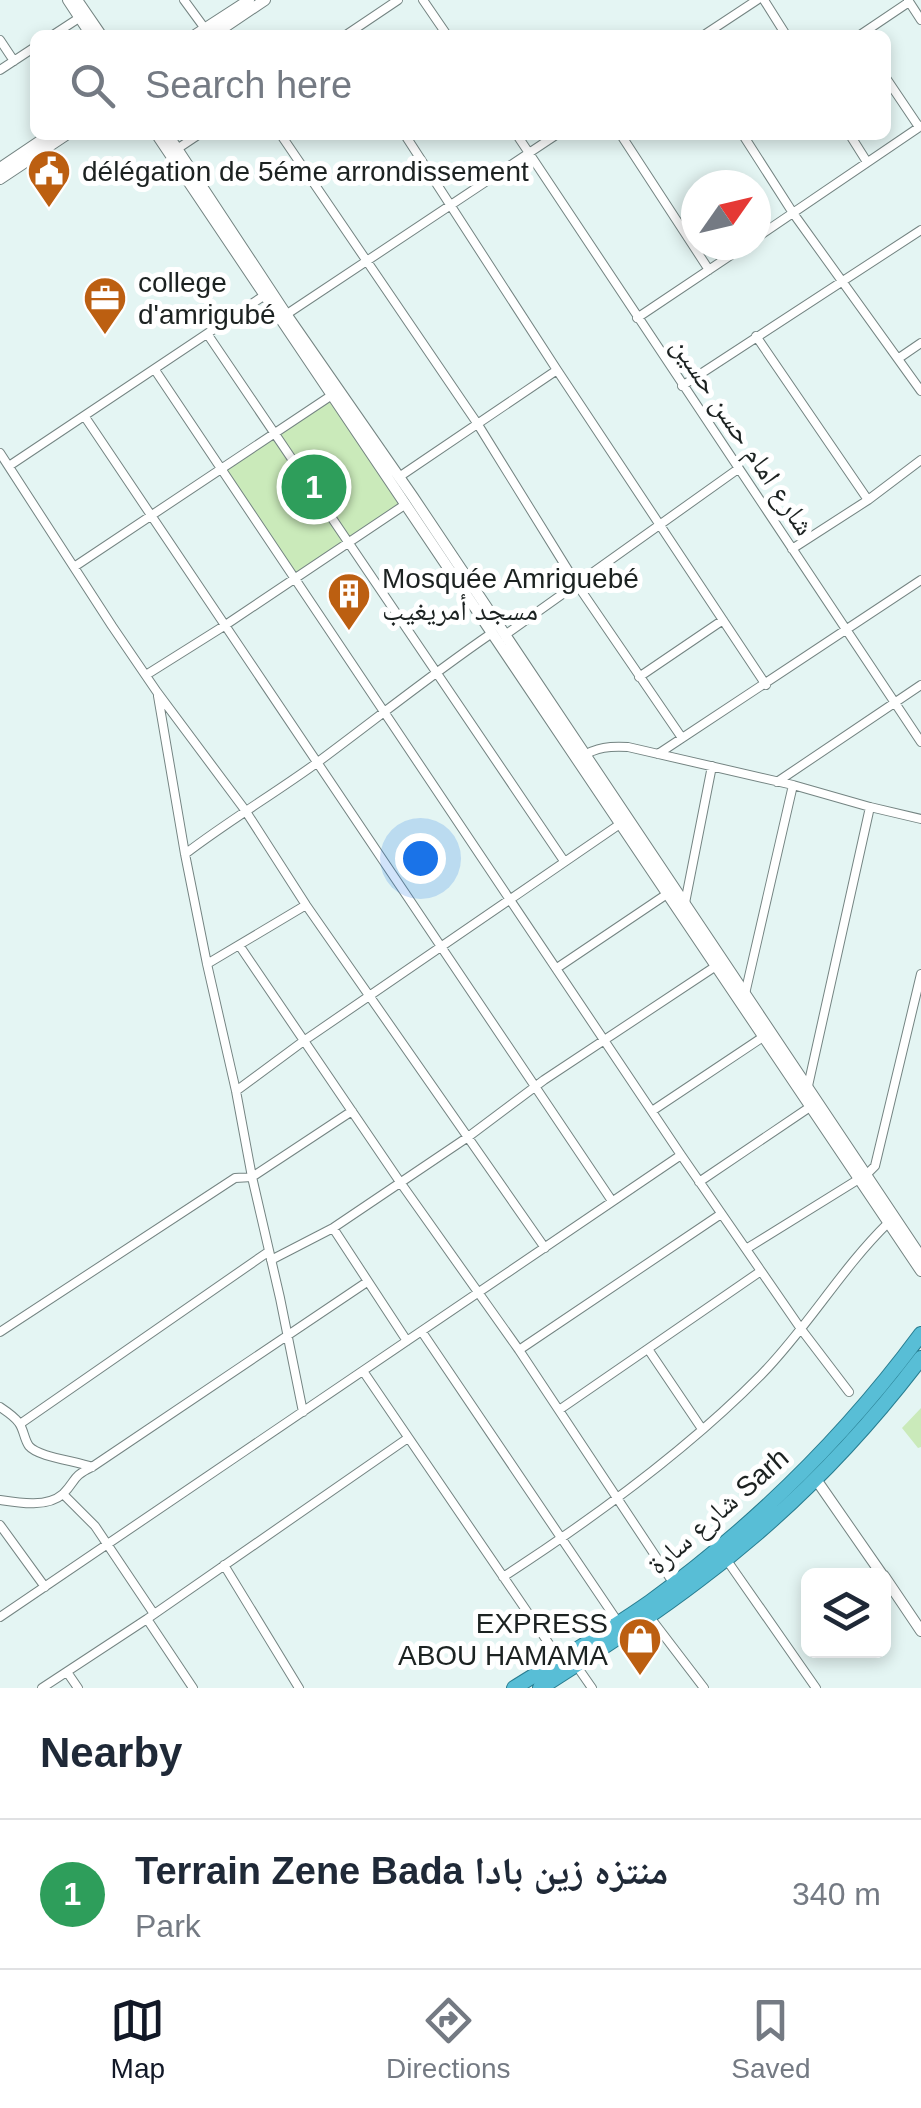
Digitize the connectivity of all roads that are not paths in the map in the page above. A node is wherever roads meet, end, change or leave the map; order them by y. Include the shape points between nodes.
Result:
1 (68, 0) edge
2 (77, 0) edge
3 (184, 0) edge
4 (249, 0) edge
5 (265, 0) edge
6 (398, 0) edge
7 (423, 0) edge
8 (760, 0) edge
9 (909, 1) edge
10 (79, 18) junction
11 (921, 20) edge
12 (61, 30) edge
13 (87, 30) edge
14 (98, 30) edge
15 (205, 30) edge
16 (213, 30) edge
17 (215, 30) edge
18 (353, 30) edge
19 (444, 30) edge
20 (712, 30) edge
21 (782, 30) edge
22 (867, 30) edge
23 (0, 40) edge
24 (30, 50) edge
25 (14, 60) junction
26 (0, 70) edge
27 (891, 85) edge
28 (920, 126) edge
29 (42, 140) edge
30 (58, 140) edge
31 (160, 140) edge
32 (171, 140) edge
33 (190, 140) edge
34 (284, 140) edge
35 (408, 140) edge
36 (520, 140) edge
37 (548, 140) edge
38 (625, 140) edge
39 (745, 140) edge
40 (853, 140) edge
41 (177, 149) junction
42 (529, 153) junction
43 (868, 162) junction
44 (0, 168) edge
45 (0, 179) edge
46 (452, 204) junction
47 (793, 213) junction
48 (771, 228) edge
49 (921, 230) edge
50 (724, 260) edge
51 (366, 261) junction
52 (710, 270) junction
53 (842, 282) junction
54 (265, 295) junction
55 (283, 316) junction
56 (637, 318) junction
57 (208, 334) junction
58 (756, 336) junction
59 (921, 344) edge
60 (899, 358) junction
61 (155, 370) junction
62 (557, 370) junction
63 (682, 386) junction
64 (921, 390) edge
65 (332, 394) junction
66 (85, 417) junction
67 (477, 424) junction
68 (276, 433) junction
69 (0, 453) edge
70 (921, 460) edge
71 (9, 466) junction
72 (738, 469) junction
73 (221, 470) junction
74 (399, 477) junction
75 (868, 500) junction
76 (406, 504) junction
77 (152, 517) junction
78 (658, 524) junction
79 (350, 543) junction
80 (792, 550) junction
81 (74, 568) junction
82 (295, 578) junction
83 (921, 580) edge
84 (576, 583) junction
85 (722, 620) junction
86 (224, 626) junction
87 (846, 630) junction
88 (492, 633) junction
89 (505, 634) junction
90 (436, 671) junction
91 (146, 675) junction
92 (640, 676) junction
93 (766, 684) junction
94 (921, 685) edge
95 (157, 692) junction
96 (894, 703) junction
97 (382, 712) junction
98 (682, 738) junction
99 (921, 742) edge
100 (658, 754) junction
101 (580, 757) junction
102 (316, 763) junction
103 (712, 766) junction
104 (777, 782) junction
105 (793, 785) junction
106 (870, 807) junction
107 (245, 810) junction
108 (921, 819) edge
109 (620, 824) junction
110 (184, 854) junction
111 (564, 861) junction
112 (667, 894) junction
113 (509, 900) junction
114 (685, 904) junction
115 (306, 905) junction
116 (239, 945) junction
117 (441, 947) junction
118 (206, 964) junction
119 (716, 966) junction
120 (557, 968) junction
121 (921, 974) edge
122 (745, 994) junction
123 (369, 996) junction
124 (763, 1037) junction
125 (305, 1040) junction
126 (604, 1040) junction
127 (535, 1086) junction
128 (807, 1088) junction
129 (236, 1092) junction
130 (810, 1107) junction
131 (352, 1111) junction
132 (652, 1112) junction
133 (468, 1137) junction
134 (680, 1156) junction
135 (863, 1176) junction
136 (252, 1177) junction
137 (400, 1182) junction
138 (699, 1182) junction
139 (612, 1201) junction
140 (721, 1214) junction
141 (888, 1223) junction
142 (333, 1228) junction
143 (544, 1248) junction
144 (746, 1249) junction
145 (270, 1256) junction
146 (921, 1257) edge
147 (761, 1271) junction
148 (921, 1271) edge
149 (367, 1282) junction
150 (479, 1294) junction
151 (801, 1329) junction
152 (0, 1332) edge
153 (422, 1332) junction
154 (921, 1334) edge
155 (288, 1337) junction
156 (407, 1342) junction
157 (648, 1349) junction
158 (519, 1350) junction
159 (921, 1358) edge
160 (363, 1371) junction
161 (849, 1392) dead end
162 (0, 1406) edge
163 (559, 1410) junction
164 (303, 1412) junction
165 (20, 1424) junction
166 (702, 1429) junction
167 (408, 1438) junction
168 (92, 1466) junction
169 (815, 1478) junction
170 (62, 1494) junction
171 (618, 1497) junction
172 (0, 1500) edge
173 (0, 1525) edge
174 (560, 1540) junction
175 (108, 1545) junction
176 (726, 1559) junction
177 (224, 1564) junction
178 (877, 1568) edge
179 (503, 1577) junction
180 (674, 1584) junction
181 (46, 1586) junction
182 (891, 1587) edge
183 (150, 1616) junction
184 (649, 1616) junction
185 (0, 1617) edge
186 (618, 1623) junction
187 (921, 1630) edge
188 (560, 1660) junction
189 (576, 1665) junction
190 (67, 1672) junction
191 (42, 1688) edge
192 (78, 1688) edge
193 (192, 1688) edge
194 (299, 1688) edge
195 (514, 1688) edge
196 (540, 1688) edge
197 (592, 1688) edge
198 (704, 1688) edge
199 (816, 1688) edge

1 - 10 street
2 - 14 street
3 - 15 street
4 - 16 street
5 - 17 street
6 - 18 street
7 - 19 street
8 - 20 street
8 - 21 street
9 - 11 street
9 - 22 street
10 - 12 street
10 - 13 street
23 - 25 street
24 - 25 street
25 - 26 street
27 - 28 street
28 - 43 street
29 - 44 street
30 - 45 street
31 - 54 street
32 - 41 street
33 - 41 street
34 - 51 street
35 - 46 street
36 - 42 street, شارع امام حسن حسين
37 - 42 street
38 - 52 street
39 - 47 street
40 - 43 street
41 - 55 street
42 - 46 street
42 - 56 street, شارع امام حسن حسين
43 - 47 street
46 - 51 street
46 - 62 street
47 - 48 street
47 - 53 street
49 - 53 street
50 - 52 street
51 - 55 street
51 - 67 street
52 - 56 street
53 - 58 street
53 - 60 street
54 - 55 street
54 - 57 street
55 - 65 street
55 - 74 street
56 - 63 street, شارع امام حسن حسين
57 - 61 street
57 - 68 street
58 - 63 street
58 - 75 street
59 - 60 street
60 - 64 street
61 - 66 street
61 - 73 street
62 - 67 street
62 - 78 street
63 - 72 street, شارع امام حسن حسين
65 - 68 street
65 - 76 street
66 - 71 street
66 - 77 street
67 - 74 street
67 - 84 street
68 - 73 street
68 - 79 street
69 - 71 street
70 - 75 street
71 - 81 street
72 - 78 street
72 - 80 street, شارع امام حسن حسين
73 - 77 street
73 - 82 street
74 - 89 street
75 - 80 street
76 - 79 street
76 - 88 street
77 - 81 street
77 - 86 street
78 - 84 street
78 - 85 street
79 - 82 street
79 - 90 street
80 - 87 street, شارع امام حسن حسين
81 - 91 street
82 - 86 street
82 - 97 street
83 - 87 street
84 - 89 street
84 - 92 street
85 - 92 street
85 - 93 street
86 - 91 street
86 - 102 street
87 - 93 street
87 - 96 street, شارع امام حسن حسين
88 - 90 street
88 - 101 street
89 - 101 street
90 - 97 street
90 - 111 street
91 - 95 street
92 - 98 street
93 - 98 street
94 - 96 street
95 - 107 street
95 - 110 street
96 - 99 street, شارع امام حسن حسين
96 - 104 street
97 - 102 street
97 - 113 street
98 - 100 street
100 - 101 street via 608,746
100 - 103 street
101 - 109 street
101 - 114 street
102 - 107 street
102 - 117 street
103 - 104 street
103 - 114 street
104 - 105 street
105 - 106 street
105 - 122 street
106 - 108 street
106 - 128 street
107 - 110 street
107 - 115 street
109 - 111 street
109 - 112 street
110 - 118 street
111 - 113 street
112 - 119 street
112 - 120 street
113 - 117 street
113 - 120 street
114 - 122 street
115 - 116 street
115 - 123 street
116 - 118 street
116 - 125 street
117 - 123 street
117 - 127 street
118 - 129 street
119 - 124 street
119 - 126 street
120 - 126 street
121 - 135 street via 878,1160
122 - 128 street
123 - 125 street
123 - 133 street
124 - 130 street
124 - 132 street
125 - 129 street
125 - 131 street
126 - 127 street
126 - 132 street
127 - 133 street
127 - 139 street
128 - 135 street
129 - 136 street
130 - 135 street
130 - 138 street
131 - 136 street
131 - 137 street
132 - 134 street
133 - 137 street
133 - 143 street
134 - 138 street
134 - 139 street
135 - 141 street
135 - 144 street
135 - 146 street
136 - 145 street
136 - 152 street via 235,1178
137 - 142 street
137 - 150 street
138 - 140 street
139 - 143 street
140 - 144 street
140 - 158 street
141 - 148 street
141 - 151 street
142 - 145 street
142 - 149 street
143 - 150 street
144 - 147 street
145 - 155 street
145 - 165 street
147 - 151 street
147 - 157 street
149 - 155 street
149 - 156 street
150 - 153 street
150 - 158 street
151 - 161 street
151 - 166 street
153 - 156 street
153 - 174 street
154 - 180 highway, شارع سارة Sarh via 804,1470
155 - 164 street
155 - 168 street
156 - 160 street
157 - 163 street
157 - 166 street
158 - 163 street
159 - 169 highway, شارع سارة Sarh
160 - 164 street
160 - 167 street
162 - 165 street
163 - 171 street
164 - 175 street
165 - 168 street via 33,1450
166 - 171 street
167 - 177 street
167 - 179 street
168 - 170 street
169 - 176 highway, شارع سارة Sarh
169 - 178 street
170 - 172 street via 38,1503
170 - 175 street
171 - 174 street
171 - 180 street
173 - 181 street
174 - 179 street
174 - 186 street
175 - 181 street
175 - 183 street
176 - 184 highway, شارع سارة Sarh
176 - 199 street
177 - 183 street
177 - 194 street
179 - 188 street
180 - 186 highway, شارع سارة Sarh
181 - 185 street
182 - 187 street
183 - 190 street
183 - 193 street
184 - 189 highway, شارع سارة Sarh
184 - 198 street
186 - 188 highway, شارع سارة Sarh
188 - 195 highway, شارع سارة Sarh
189 - 196 highway, شارع سارة Sarh
189 - 197 street
190 - 191 street
190 - 192 street

